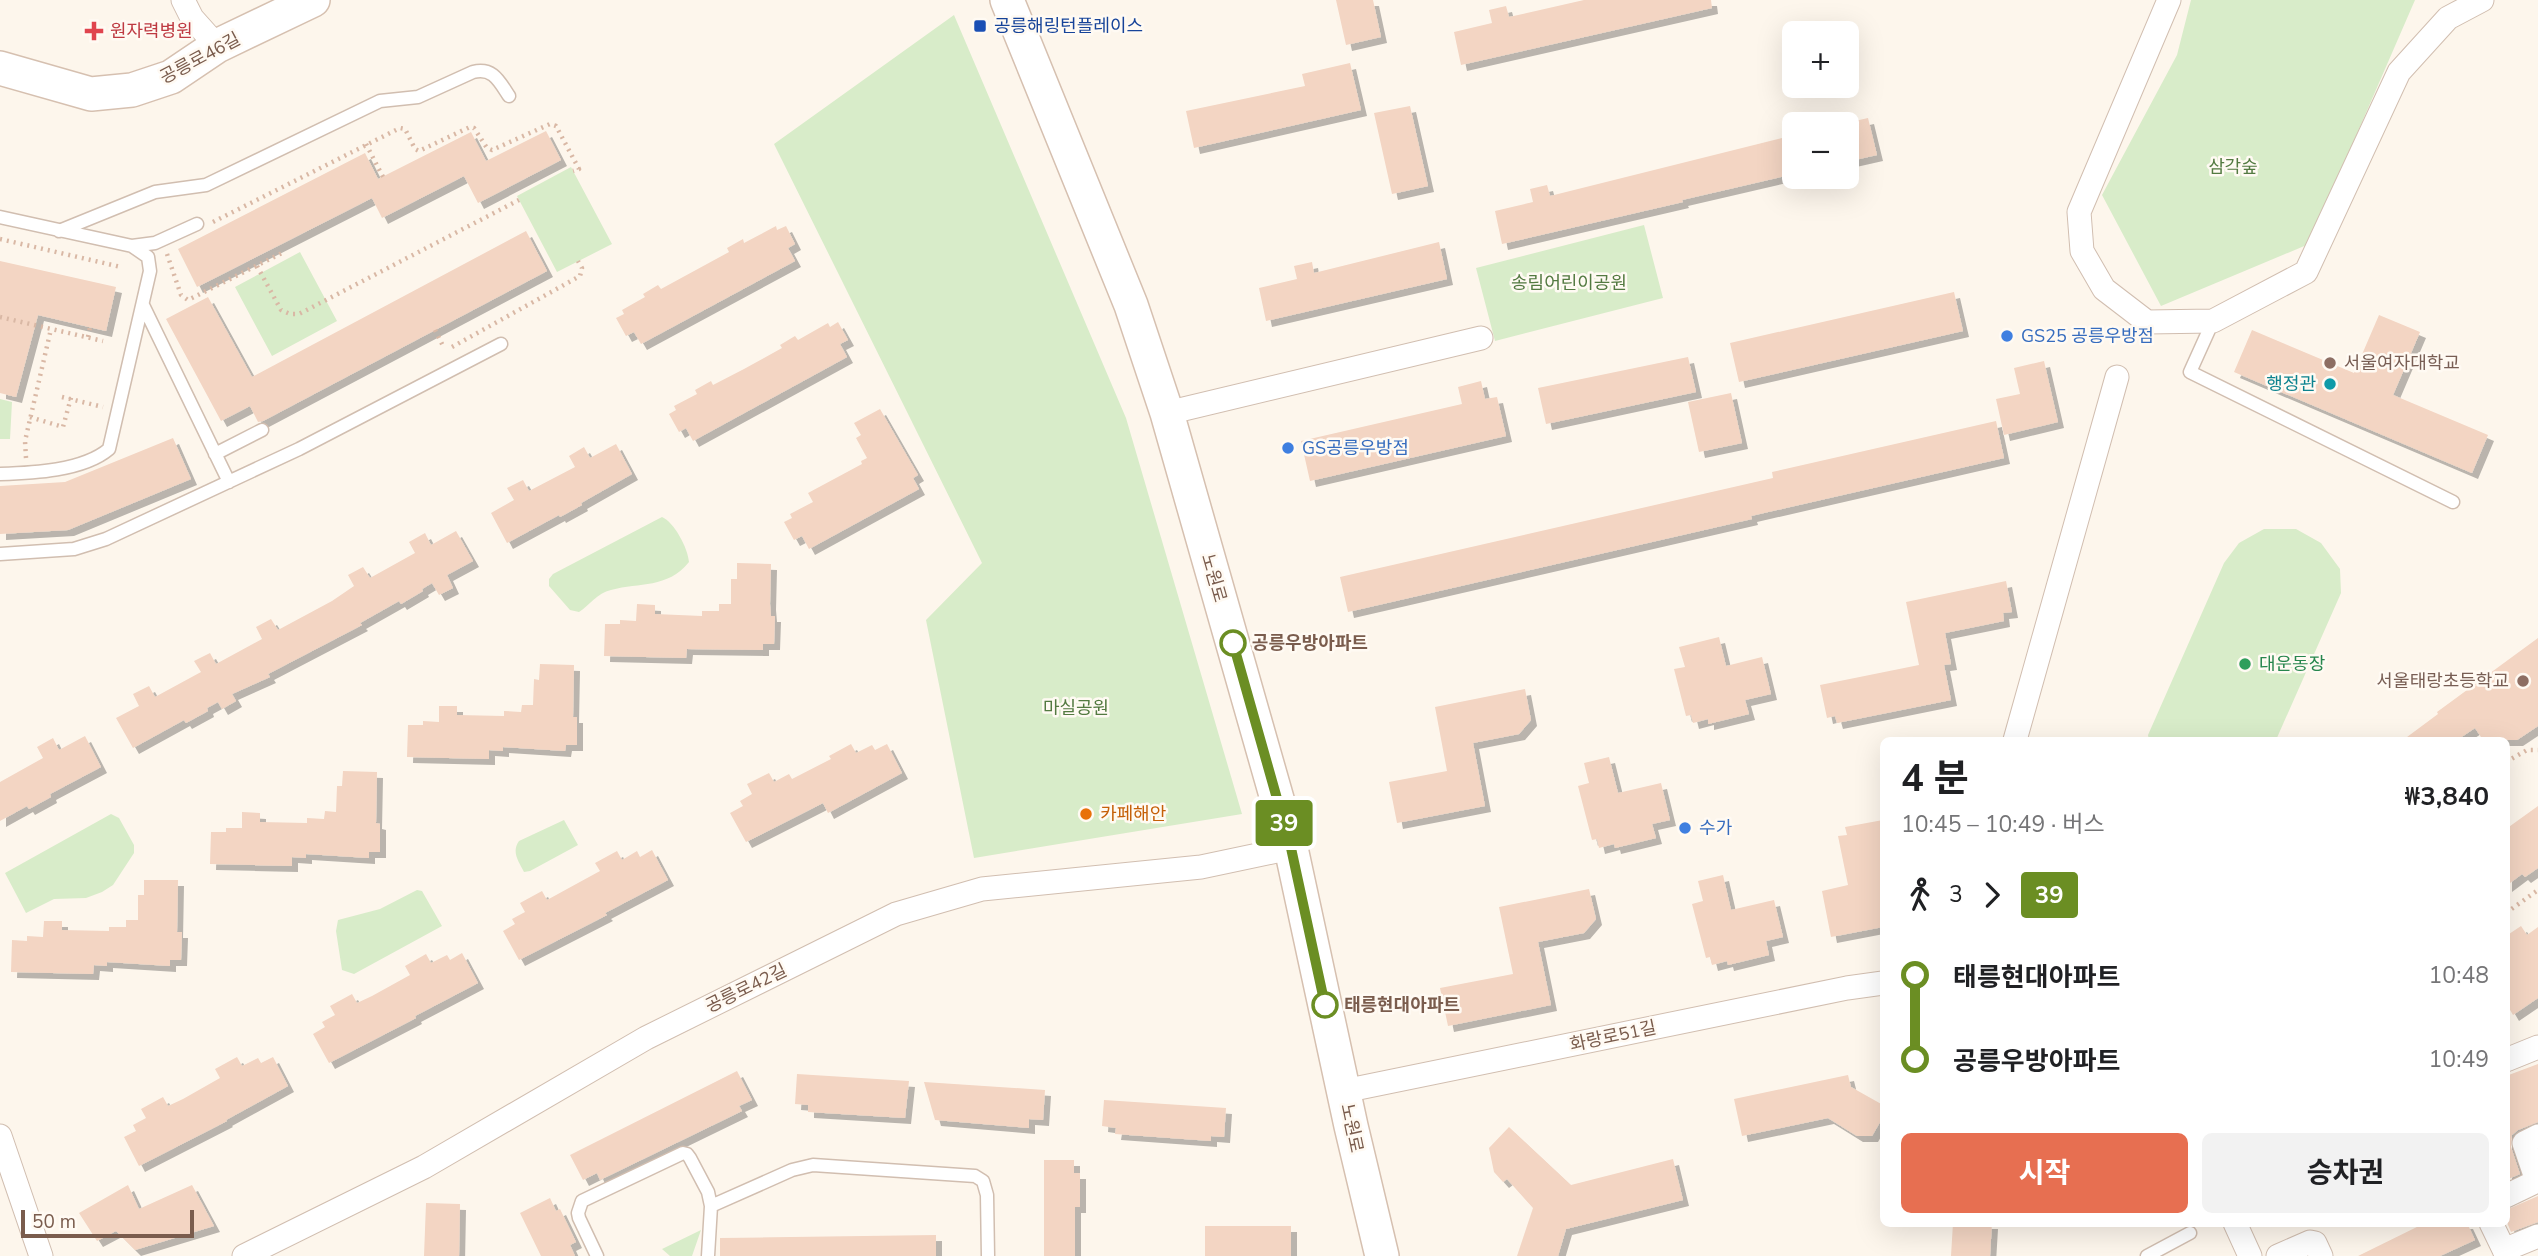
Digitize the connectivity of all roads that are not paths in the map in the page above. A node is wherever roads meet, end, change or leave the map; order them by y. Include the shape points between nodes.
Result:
1 (183, 0) edge
2 (313, 0) edge
3 (1007, 0) edge
4 (2169, 0) edge
5 (2482, 0) edge
6 (217, 46) junction
7 (0, 68) edge
8 (509, 96) dead end
9 (0, 217) edge
10 (197, 224) dead end
11 (59, 230) junction
12 (132, 246) junction
13 (143, 305) junction
14 (2213, 321) junction
15 (1481, 338) dead end
16 (501, 344) dead end
17 (2117, 377) dead end
18 (1167, 413) junction
19 (262, 430) dead end
20 (215, 454) junction
21 (0, 474) edge
22 (229, 482) junction
23 (2454, 502) dead end
24 (0, 554) edge
25 (2016, 737) edge
26 (1291, 848) junction
27 (1880, 983) edge
28 (2538, 1047) edge
29 (2510, 1058) edge
30 (1344, 1091) junction
31 (0, 1136) edge
32 (2538, 1136) edge
33 (2510, 1194) edge
34 (711, 1206) junction
35 (2237, 1227) edge
36 (2493, 1227) edge
37 (2190, 1233) dead end
38 (2538, 1236) edge
39 (2506, 1253) edge
40 (41, 1256) edge
41 (244, 1256) edge
42 (597, 1256) edge
43 (708, 1256) edge
44 (988, 1256) edge
45 (1382, 1256) edge
46 (2147, 1256) edge
47 (2250, 1256) edge
48 (2278, 1256) edge
49 (2321, 1256) edge

1 - 6 street
2 - 6 main road, 공릉로46길
3 - 18 main road, 노원로 via 1131,305
4 - 14 street via 2079,212 2082,251 2104,289 2147,323
5 - 14 street via 2448,18 2399,72 2306,272
6 - 7 main road, 공릉로46길 via 171,77 132,90 91,94
8 - 11 lane via 494,73 473,72 418,97 380,100 206,185 155,192
9 - 11 lane
10 - 12 lane via 163,240
11 - 12 lane
12 - 13 lane via 150,263
13 - 20 lane
13 - 21 lane via 108,449 57,471
14 - 23 lane via 2190,372
15 - 18 street
16 - 22 lane
17 - 25 street
18 - 26 main road, 노원로
19 - 20 lane
20 - 22 lane
22 - 24 lane via 89,545
26 - 30 main road, 노원로
26 - 41 street, 공릉로42길 via 1200,867 982,889 896,914 646,1038 424,1167
27 - 30 street, 화랑로51길
28 - 29 street
30 - 45 main road, 노원로
31 - 40 street
32 - 33 street via 2524,1143 2537,1181
34 - 42 lane via 691,1158 677,1155 582,1201 579,1218
34 - 43 lane
34 - 44 lane via 813,1165 975,1176 983,1181 987,1195
35 - 47 street
36 - 39 street
37 - 46 lane
38 - 39 street
48 - 49 street via 2310,1242

